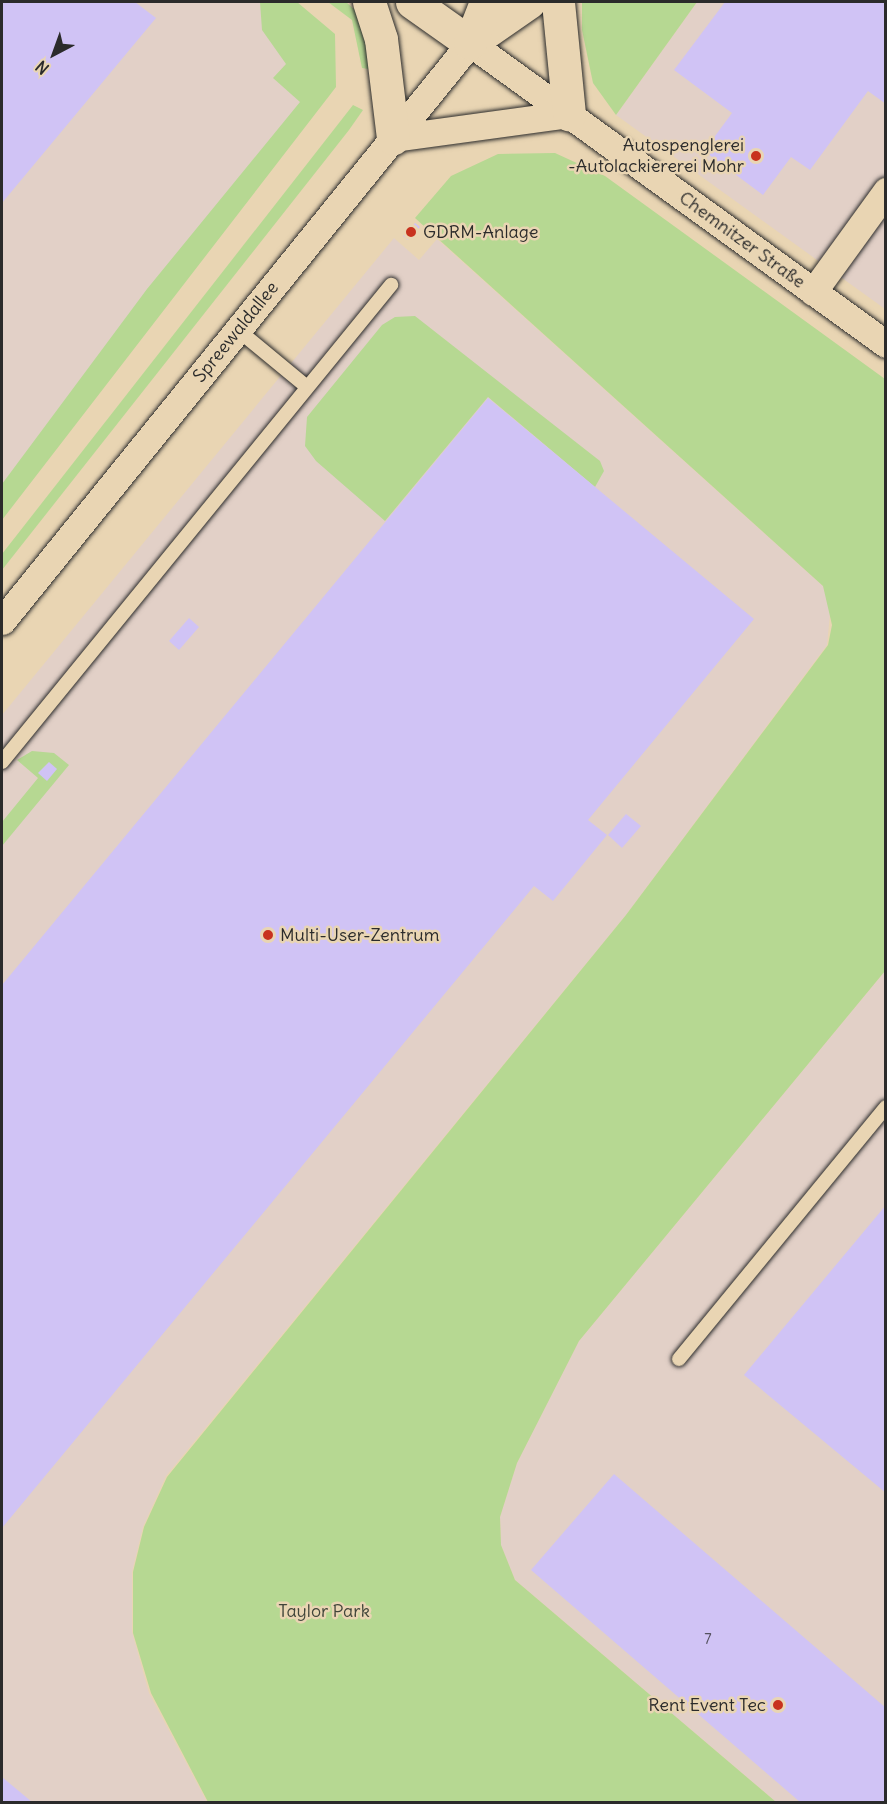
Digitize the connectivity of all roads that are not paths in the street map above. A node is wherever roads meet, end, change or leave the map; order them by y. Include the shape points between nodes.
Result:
1 (369, 2) edge
2 (412, 2) edge
3 (486, 2) edge
4 (529, 2) edge
5 (558, 2) edge
6 (470, 43) junction
7 (569, 114) junction
8 (393, 138) junction
9 (885, 191) edge
10 (391, 285) dead end
11 (813, 292) junction
12 (238, 330) junction
13 (885, 344) edge
14 (307, 387) junction
15 (2, 621) edge
16 (2, 762) edge
17 (885, 1107) edge
18 (679, 1359) dead end

1 - 8 street via 381,39
2 - 6 street
3 - 6 street, Spreewaldallee
4 - 6 street, Spreewaldallee
5 - 7 street
6 - 7 street, Chemnitzer Straße
6 - 8 street, Spreewaldallee
7 - 8 street
7 - 11 street, Chemnitzer Straße
8 - 12 street, Spreewaldallee
9 - 11 street
10 - 14 lane
11 - 13 street, Chemnitzer Straße
12 - 14 lane
12 - 15 street, Spreewaldallee
14 - 16 lane
17 - 18 lane

